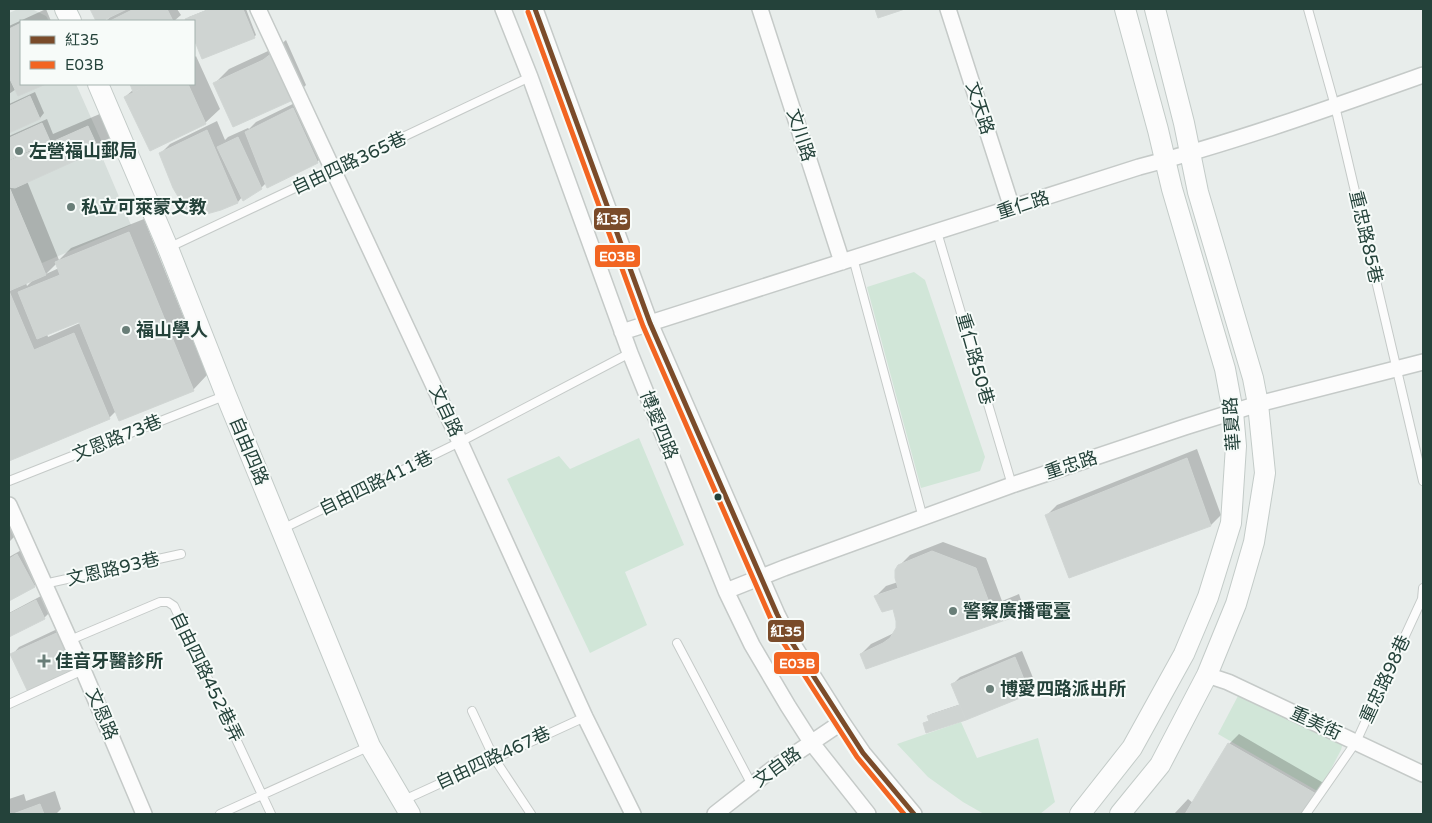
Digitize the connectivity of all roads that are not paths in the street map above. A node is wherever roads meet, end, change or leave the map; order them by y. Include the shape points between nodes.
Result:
1 (258, 9) edge
2 (503, 9) edge
3 (535, 9) edge
4 (760, 9) edge
5 (948, 9) edge
6 (1125, 9) edge
7 (1155, 9) edge
8 (1308, 9) edge
9 (1423, 76) edge
10 (530, 77) junction
11 (98, 85) edge
12 (1335, 106) junction
13 (1189, 153) junction
14 (1164, 160) junction
15 (334, 171) junction
16 (1012, 208) junction
17 (937, 232) junction
18 (168, 248) junction
19 (847, 260) junction
20 (650, 323) junction
21 (622, 332) junction
22 (630, 353) junction
23 (1423, 362) edge
24 (1397, 368) junction
25 (226, 395) junction
26 (1258, 404) junction
27 (1233, 412) junction
28 (460, 442) junction
29 (9, 481) edge
30 (1423, 481) edge
31 (1012, 485) junction
32 (9, 505) edge
33 (923, 518) junction
34 (282, 529) junction
35 (181, 554) dead end
36 (760, 578) junction
37 (44, 584) junction
38 (1423, 588) edge
39 (726, 591) junction
40 (70, 640) junction
41 (677, 643) dead end
42 (83, 670) junction
43 (1207, 674) junction
44 (9, 704) edge
45 (472, 711) dead end
46 (585, 717) junction
47 (842, 722) junction
48 (811, 742) junction
49 (1356, 742) junction
50 (370, 746) junction
51 (494, 758) junction
52 (1423, 774) edge
53 (752, 785) junction
54 (263, 795) junction
55 (406, 808) edge
56 (144, 814) edge
57 (220, 814) edge
58 (272, 814) edge
59 (530, 814) edge
60 (633, 814) edge
61 (715, 814) edge
62 (868, 814) edge
63 (914, 814) edge
64 (1080, 814) edge
65 (1120, 814) edge
66 (1306, 814) edge

1 - 15 street, 文自路
2 - 10 street, 博愛四路
3 - 20 street, 博愛四路
4 - 19 street, 文川路
5 - 16 street, 文天路
6 - 14 street, 華夏路
7 - 13 street, 華夏路
8 - 12 lane, 重忠路85巷
9 - 12 street, 重仁路
10 - 15 lane, 自由四路365巷
10 - 21 street, 博愛四路
11 - 18 street, 自由四路
12 - 13 street, 重仁路
12 - 24 lane, 重忠路85巷
13 - 14 street, 重仁路
13 - 26 street, 華夏路
14 - 16 street, 重仁路
14 - 27 street, 華夏路 via 1225,369
15 - 18 lane, 自由四路365巷
15 - 28 street, 文自路
16 - 17 street, 重仁路
17 - 19 street, 重仁路
17 - 31 lane, 重仁路50巷
18 - 25 street, 自由四路
19 - 20 street, 重仁路
19 - 33 lane
20 - 21 street, 重仁路
20 - 36 street, 博愛四路
21 - 22 street, 博愛四路
22 - 28 lane, 自由四路411巷
22 - 39 street, 博愛四路
23 - 24 street, 重忠路
24 - 26 street, 重忠路
24 - 30 lane
25 - 29 lane, 文恩路73巷
25 - 34 street, 自由四路
26 - 27 street, 重忠路
26 - 43 street, 華夏路 via 1265,473 1254,542 1236,604
27 - 31 street, 重忠路
27 - 64 street, 華夏路 via 1236,446 1231,523 1208,597 1184,654 1132,748
28 - 34 lane, 自由四路411巷
28 - 46 street, 文自路
31 - 33 street, 重忠路
32 - 37 street, 文恩路
33 - 36 street, 重忠路
34 - 50 street, 自由四路
35 - 37 lane, 文恩路93巷
36 - 39 street, 重忠路
36 - 47 street, 博愛四路 via 783,628
37 - 40 street, 文恩路
38 - 49 lane, 重忠路98巷 via 1422,599
39 - 48 street, 博愛四路 via 752,645
40 - 42 street, 文恩路
40 - 54 lane, 自由四路452巷弄 via 160,602 174,606
41 - 53 lane
42 - 44 lane
42 - 56 street, 文恩路
43 - 49 street, 重美街
43 - 65 street, 華夏路 via 1160,765
45 - 51 lane
46 - 51 lane, 自由四路467巷
46 - 60 street, 文自路
47 - 48 street, 文自路
47 - 63 street, 博愛四路
48 - 53 street, 文自路
48 - 62 street, 博愛四路
49 - 52 street, 重美街
49 - 66 lane, 重忠路98巷
50 - 54 lane
50 - 55 street, 自由四路
51 - 55 lane, 自由四路467巷
51 - 59 lane
53 - 61 street, 文自路
54 - 57 lane
54 - 58 lane, 自由四路452巷弄

